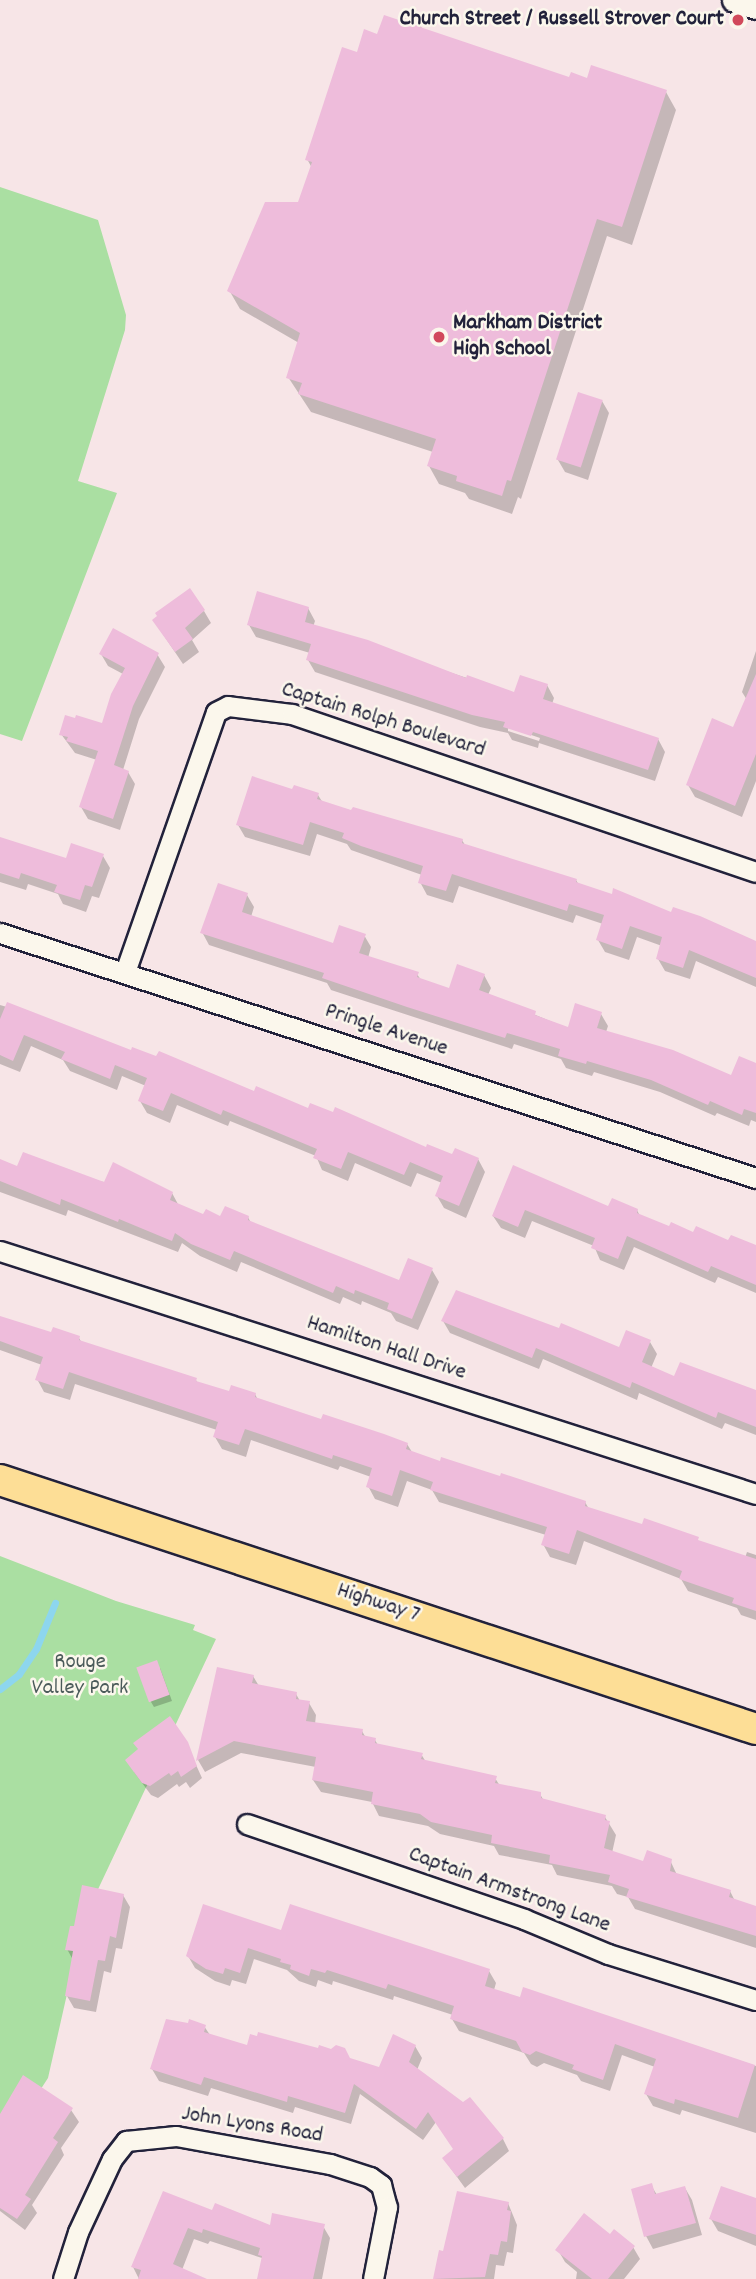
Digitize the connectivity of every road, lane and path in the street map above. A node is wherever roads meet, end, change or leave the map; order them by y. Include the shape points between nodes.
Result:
1 (735, 0) edge
2 (756, 7) edge
3 (756, 872) edge
4 (0, 933) edge
5 (125, 972) junction
6 (756, 1178) edge
7 (0, 1251) edge
8 (0, 1480) edge
9 (756, 1494) edge
10 (756, 1728) edge
11 (247, 1824) dead end
12 (756, 2000) edge
13 (63, 2279) edge
14 (373, 2279) edge

1 - 2 street
3 - 5 street, Captain Rolph Boulevard via 292,713 228,706 216,712
4 - 5 street, Pringle Avenue
5 - 6 street, Pringle Avenue
7 - 9 street, Hamilton Hall Drive
8 - 10 main road, Highway 7
11 - 12 street, Captain Armstrong Lane via 524,1919 608,1954
13 - 14 street, John Lyons Road via 78,2232 112,2160 126,2141 176,2136 330,2164 382,2185 387,2207

